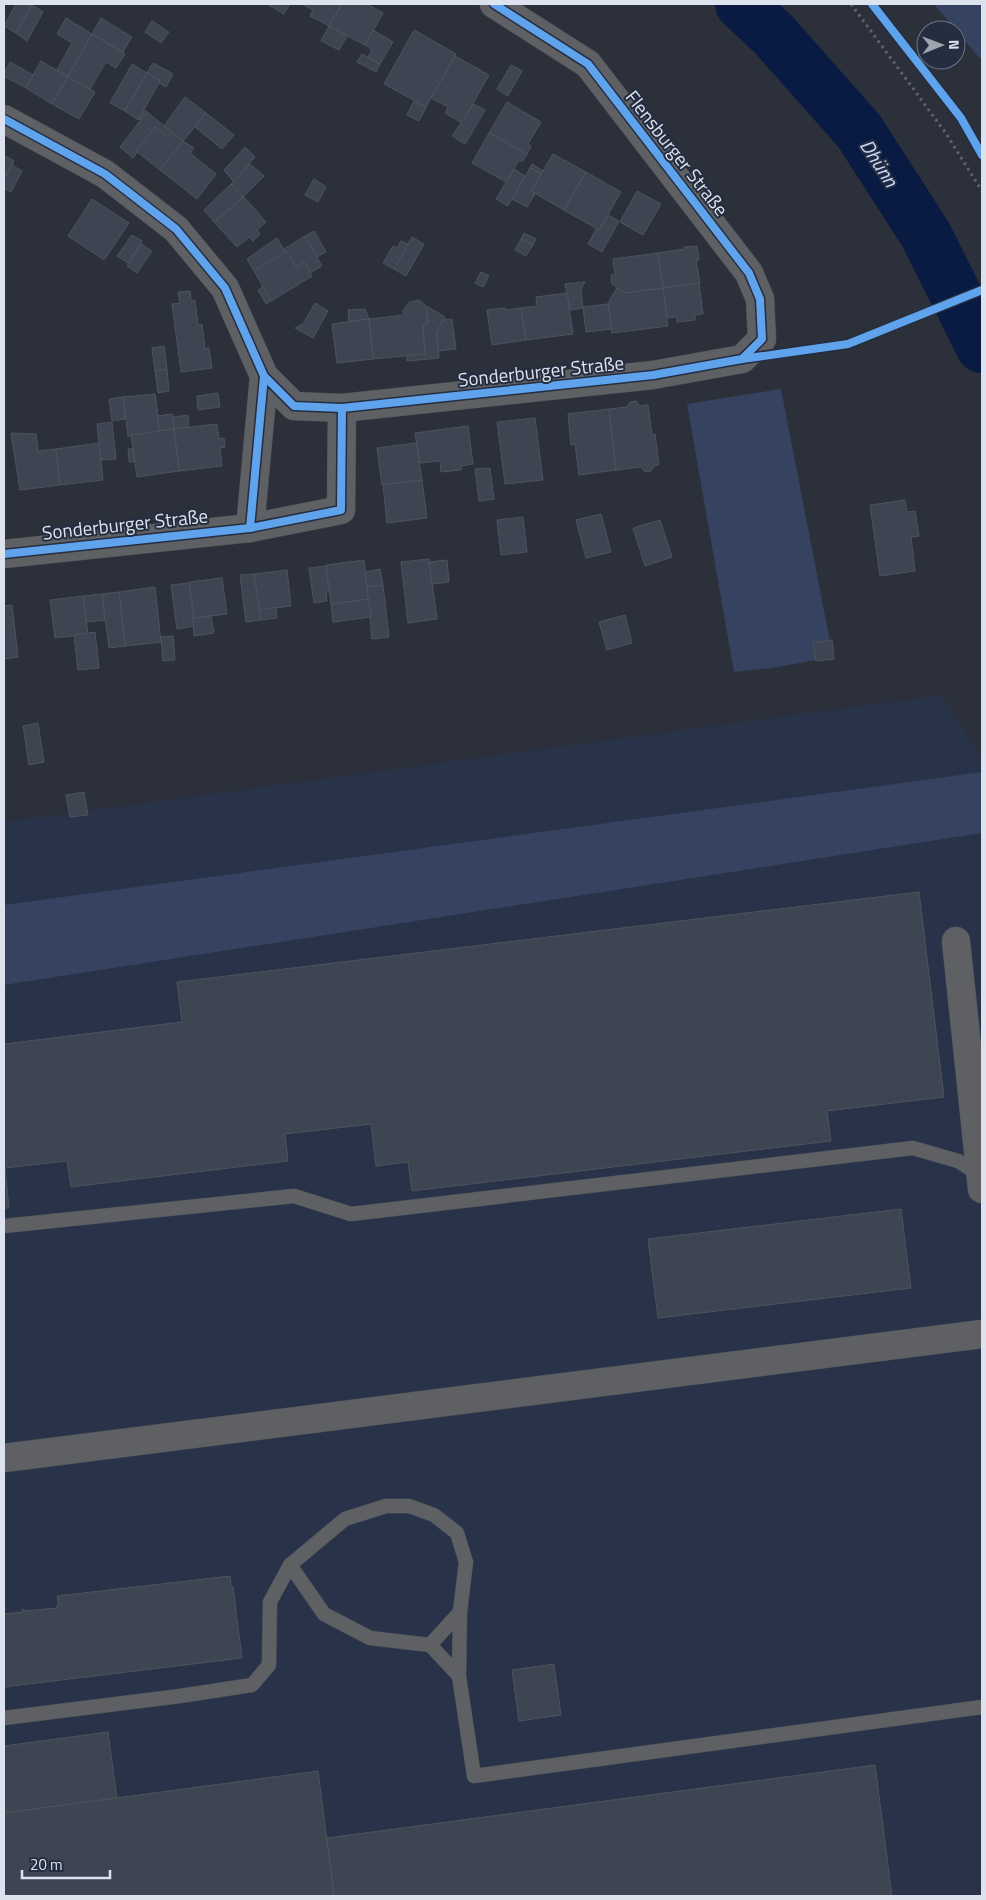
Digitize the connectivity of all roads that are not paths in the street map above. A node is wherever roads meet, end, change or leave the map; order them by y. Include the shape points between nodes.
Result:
1 (494, 4) edge
2 (4, 119) edge
3 (742, 359) joint
4 (264, 376) junction
5 (342, 408) junction
6 (250, 528) junction
7 (4, 554) edge
8 (956, 941) dead end
9 (981, 1182) edge
10 (4, 1226) edge
11 (982, 1334) edge
12 (4, 1458) edge
13 (290, 1566) junction
14 (460, 1612) junction
15 (430, 1646) junction
16 (459, 1676) junction
17 (982, 1707) edge
18 (4, 1718) edge

1 - 3 street, Flensburger Straße via 588,64 749,273 760,299 762,339
2 - 4 street via 105,174 176,229 225,288
3 - 5 street, Sonderburger Straße via 653,375
4 - 5 street, Sonderburger Straße via 294,406
4 - 6 street
5 - 6 street, Sonderburger Straße via 341,510
6 - 7 street, Sonderburger Straße
8 - 9 street
9 - 10 lane via 958,1161 913,1148 351,1214 294,1196
11 - 12 street
13 - 14 lane via 345,1518 386,1506 409,1506 434,1516 457,1533 466,1562
13 - 15 lane via 324,1614 370,1638
13 - 18 lane via 270,1602 269,1664 252,1685
14 - 15 lane
14 - 16 lane
15 - 16 lane
16 - 17 lane via 474,1776

